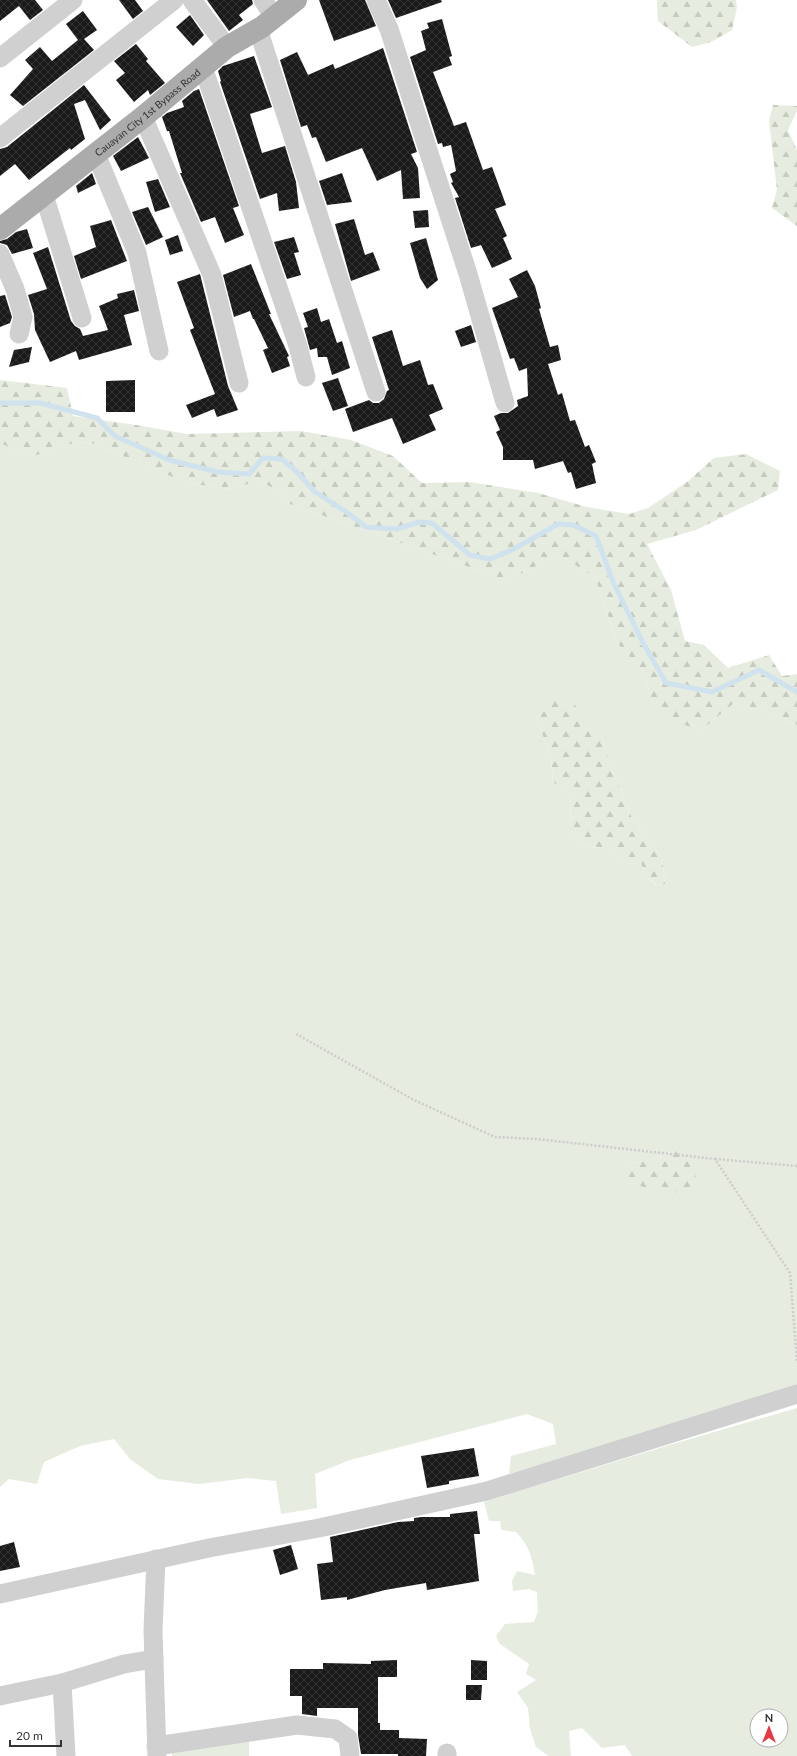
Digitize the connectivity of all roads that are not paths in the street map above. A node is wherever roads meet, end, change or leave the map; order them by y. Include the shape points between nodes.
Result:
1 (73, 0) edge
2 (174, 0) edge
3 (192, 0) edge
4 (296, 0) edge
5 (376, 0) edge
6 (265, 16) edge
7 (227, 47) junction
8 (0, 58) edge
9 (203, 67) junction
10 (143, 117) junction
11 (0, 138) edge
12 (96, 154) junction
13 (44, 195) junction
14 (0, 229) edge
15 (0, 254) edge
16 (82, 318) dead end
17 (19, 334) dead end
18 (159, 351) dead end
19 (306, 377) dead end
20 (239, 383) dead end
21 (376, 392) dead end
22 (505, 403) dead end
23 (797, 1394) edge
24 (156, 1559) junction
25 (0, 1594) edge
26 (154, 1659) junction
27 (62, 1683) junction
28 (0, 1696) edge
29 (156, 1751) edge
30 (66, 1756) edge
31 (350, 1756) edge

1 - 8 street
2 - 11 street
3 - 7 street
4 - 6 main road, Cauayan City 1st Bypass Road
5 - 22 street via 391,36 468,274
6 - 7 main road, Cauayan City 1st Bypass Road
6 - 21 street
7 - 9 main road, Cauayan City 1st Bypass Road
9 - 10 main road, Cauayan City 1st Bypass Road
9 - 19 street via 298,346
10 - 12 main road, Cauayan City 1st Bypass Road
10 - 20 street via 212,275
12 - 13 main road, Cauayan City 1st Bypass Road
12 - 18 street via 138,253
13 - 14 main road, Cauayan City 1st Bypass Road
13 - 16 street
15 - 17 street via 15,289 23,317
23 - 24 street via 488,1491 319,1528
24 - 25 street
24 - 26 street
26 - 27 street via 124,1664
26 - 29 street
27 - 28 street
27 - 30 street
29 - 31 street via 296,1725 335,1729 342,1733 348,1738

